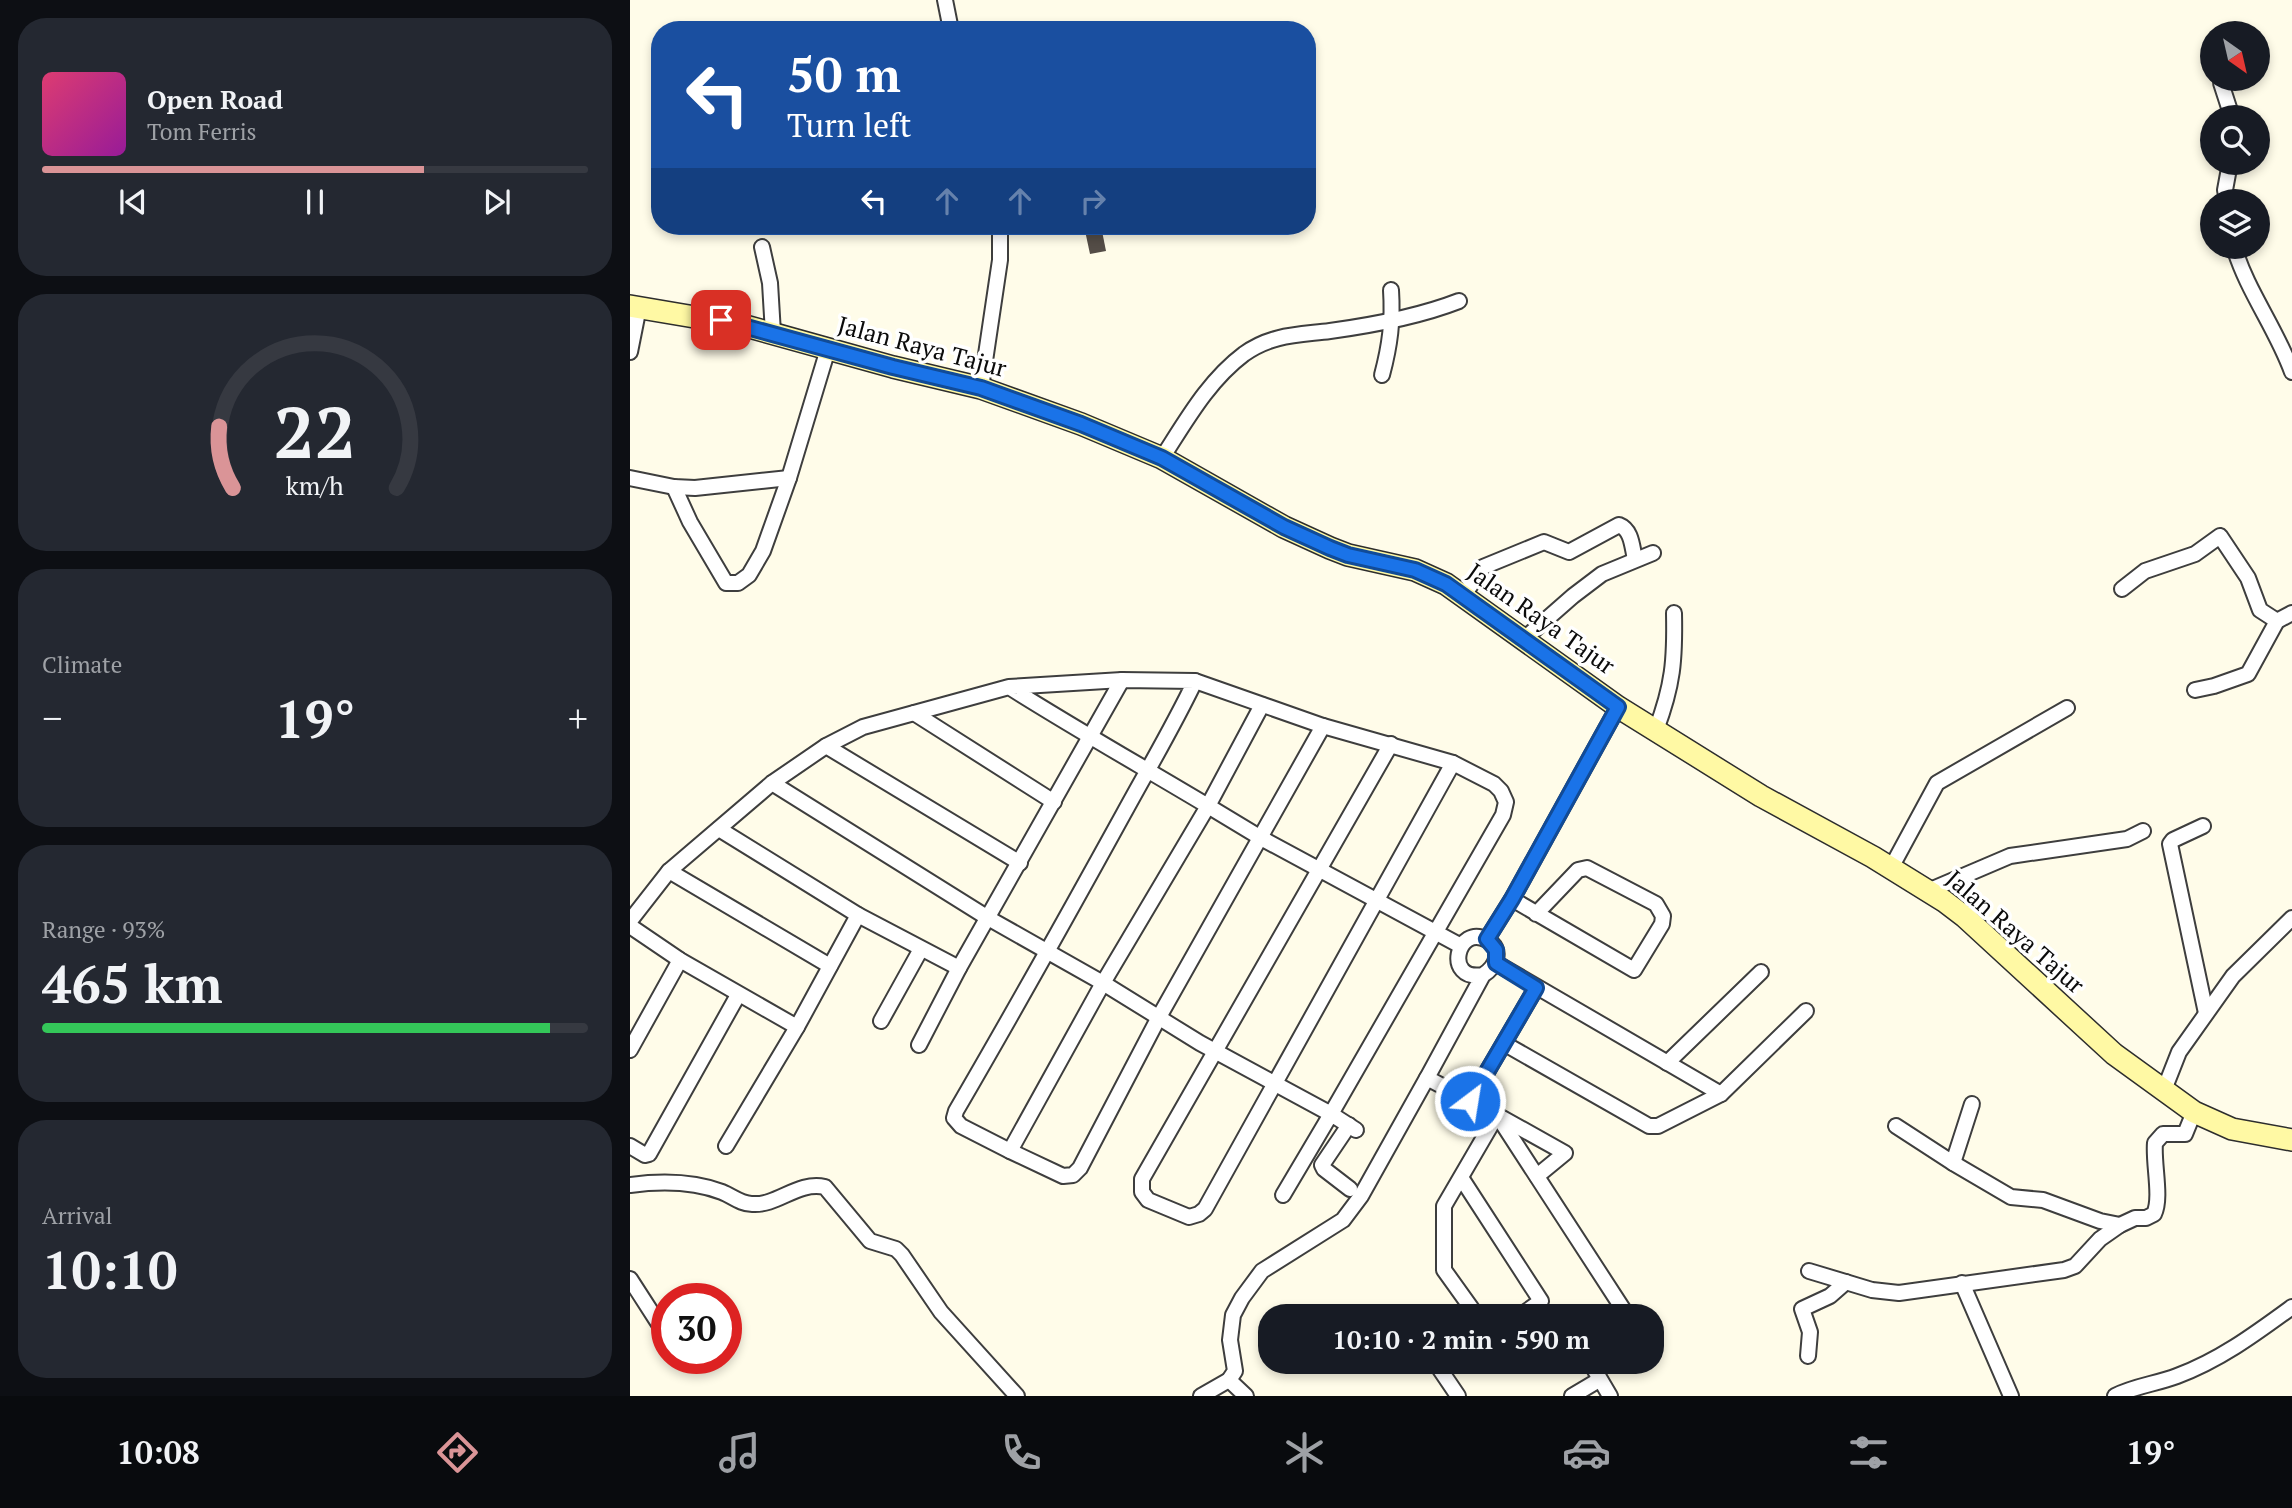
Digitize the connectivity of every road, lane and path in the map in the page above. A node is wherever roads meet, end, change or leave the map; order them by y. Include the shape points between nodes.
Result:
1 (944, 0) edge
2 (949, 21) edge
3 (1000, 235) edge
4 (762, 247) dead end
5 (2237, 259) edge
6 (1391, 290) dead end
7 (1459, 301) dead end
8 (635, 307) edge
9 (1393, 320) junction
10 (773, 333) junction
11 (828, 349) junction
12 (630, 352) edge
13 (2292, 372) edge
14 (1382, 375) dead end
15 (981, 388) junction
16 (1162, 458) junction
17 (630, 478) edge
18 (789, 478) junction
19 (674, 487) junction
20 (1653, 553) dead end
21 (1635, 559) junction
22 (2122, 589) dead end
23 (1464, 595) junction
24 (1674, 613) dead end
25 (2292, 613) edge
26 (2277, 621) junction
27 (1524, 639) junction
28 (1122, 680) junction
29 (1195, 681) junction
30 (1009, 687) junction
31 (2195, 690) dead end
32 (1262, 705) junction
33 (1618, 707) junction
34 (2067, 708) dead end
35 (914, 713) junction
36 (1322, 726) junction
37 (1656, 730) junction
38 (1090, 738) junction
39 (1391, 744) junction
40 (826, 746) junction
41 (1454, 763) junction
42 (1147, 769) junction
43 (772, 783) junction
44 (1054, 802) junction
45 (1208, 806) junction
46 (2203, 826) dead end
47 (719, 829) junction
48 (2143, 831) dead end
49 (1261, 838) junction
50 (1020, 863) junction
51 (1891, 868) junction
52 (1321, 869) junction
53 (669, 871) junction
54 (1928, 891) junction
55 (1512, 899) junction
56 (1376, 900) junction
57 (1536, 914) junction
58 (858, 915) junction
59 (988, 918) junction
60 (2292, 918) edge
61 (630, 920) edge
62 (630, 926) edge
63 (1435, 931) junction
64 (1487, 939) junction
65 (1461, 946) junction
66 (921, 948) junction
67 (1049, 951) junction
68 (680, 960) junction
69 (1496, 963) junction
70 (830, 966) junction
71 (958, 968) junction
72 (1761, 972) dead end
73 (1483, 975) junction
74 (1103, 983) junction
75 (1536, 988) junction
76 (738, 995) junction
77 (1806, 1011) dead end
78 (2206, 1013) junction
79 (1159, 1017) junction
80 (881, 1021) dead end
81 (797, 1027) junction
82 (1505, 1044) junction
83 (919, 1045) dead end
84 (630, 1050) edge
85 (1217, 1050) junction
86 (1667, 1063) junction
87 (1427, 1078) junction
88 (1274, 1081) junction
89 (2164, 1090) junction
90 (1721, 1094) junction
91 (1470, 1101) junction
92 (1972, 1104) dead end
93 (2194, 1112) junction
94 (1331, 1114) junction
95 (1497, 1115) junction
96 (1896, 1126) dead end
97 (2292, 1140) edge
98 (630, 1146) edge
99 (726, 1146) dead end
100 (1010, 1151) junction
101 (1953, 1163) junction
102 (1537, 1176) junction
103 (1462, 1179) junction
104 (630, 1185) edge
105 (1350, 1189) dead end
106 (1283, 1195) dead end
107 (2120, 1225) junction
108 (1809, 1271) dead end
109 (630, 1279) edge
110 (1846, 1282) junction
111 (1962, 1283) junction
112 (1468, 1304) edge
113 (1537, 1304) edge
114 (1620, 1304) edge
115 (2292, 1307) edge
116 (651, 1312) edge
117 (1808, 1356) dead end
118 (1443, 1374) edge
119 (1596, 1374) edge
120 (1229, 1380) junction
121 (1599, 1380) junction
122 (1017, 1396) edge
123 (1201, 1396) edge
124 (1246, 1396) edge
125 (1458, 1396) edge
126 (1572, 1396) edge
127 (1610, 1396) edge
128 (2011, 1396) edge
129 (2115, 1396) edge

1 - 2 street
3 - 15 street
4 - 10 street
5 - 13 street
6 - 9 street
7 - 9 street
8 - 10 main road, Jalan Raya Tajur
8 - 12 street
9 - 14 street
9 - 16 street via 1294,333 1244,354 1203,395
10 - 11 main road, Jalan Raya Tajur
11 - 15 main road, Jalan Raya Tajur
11 - 18 street
15 - 16 main road, Jalan Raya Tajur
16 - 23 main road, Jalan Raya Tajur via 1330,548 1415,570
17 - 19 street
18 - 19 street
18 - 19 street via 764,551 749,575 733,584 719,575
20 - 21 street
21 - 23 street via 1629,533 1619,525 1569,552 1544,542 1509,555 1483,567
21 - 27 street via 1602,574
22 - 26 street via 2145,571 2195,554 2220,536 2248,578 2260,610
23 - 27 main road, Jalan Raya Tajur
24 - 37 street via 1675,659
25 - 26 street
26 - 31 street via 2248,674
27 - 33 main road, Jalan Raya Tajur
28 - 29 street
28 - 30 street
28 - 38 street
29 - 32 street
29 - 42 street
30 - 35 street
30 - 38 street
32 - 36 street
32 - 45 street
33 - 37 main road, Jalan Raya Tajur
33 - 55 street
34 - 51 street via 1937,783
35 - 40 street via 863,727
35 - 44 street
36 - 39 street
36 - 49 street
37 - 51 main road, Jalan Raya Tajur via 1761,796
38 - 42 street
38 - 44 street
39 - 41 street
39 - 52 street
40 - 43 street
40 - 50 street
41 - 56 street
41 - 63 street via 1494,784 1506,802
42 - 45 street
42 - 67 street
43 - 47 street
43 - 59 street
44 - 50 street
45 - 49 street
45 - 74 street
46 - 78 street via 2170,844
47 - 53 street
47 - 58 street
48 - 54 street via 2127,839 2010,856
49 - 52 street
49 - 79 street
50 - 59 street
51 - 54 main road, Jalan Raya Tajur
52 - 56 street
52 - 85 street
53 - 61 street
53 - 70 street
54 - 89 main road, Jalan Raya Tajur via 1965,917 2114,1054
55 - 57 street
55 - 64 street
56 - 63 street
56 - 88 street
57 - 57 street via 1578,870 1587,868 1656,904 1663,916 1634,970
58 - 66 street
58 - 70 street
59 - 67 street
59 - 71 street
60 - 78 street via 2233,976
62 - 68 street
63 - 65 street
63 - 94 street
64 - 65 street via 1473,938
64 - 69 street via 1496,950
65 - 73 street via 1462,968
66 - 71 street
66 - 80 street
67 - 74 street
67 - 100 street via 954,1118
68 - 76 street
68 - 84 street
69 - 73 street
69 - 75 street
70 - 81 street
71 - 83 street
72 - 86 street
73 - 87 street
74 - 79 street
74 - 100 street
75 - 82 street
75 - 86 street
76 - 81 street
76 - 98 street via 649,1154
77 - 90 street
78 - 89 street via 2179,1052
79 - 85 street
79 - 100 street via 1073,1175 1063,1176
81 - 99 street
82 - 90 street via 1649,1126 1658,1126
82 - 91 street
85 - 88 street
85 - 88 street via 1143,1179 1142,1192 1148,1200 1189,1217 1205,1209
86 - 90 street
87 - 91 street
87 - 120 street via 1343,1220 1262,1271 1242,1298 1233,1315 1230,1340 1235,1371
88 - 94 street
89 - 93 main road, Jalan Raya Tajur
91 - 95 street
92 - 101 street
93 - 97 main road, Jalan Raya Tajur via 2232,1129
93 - 107 street via 2185,1134 2163,1134 2155,1143 2157,1212
94 - 105 street via 1352,1128 1322,1164
94 - 106 street
95 - 102 street
95 - 102 street via 1565,1153
95 - 103 street
96 - 101 street
101 - 107 street via 2011,1197 2043,1200
102 - 114 street
103 - 112 street via 1444,1206 1444,1270
103 - 113 street via 1541,1301
104 - 122 street via 694,1185 748,1205 806,1186 825,1187 870,1241 902,1255 941,1312
107 - 111 street via 2075,1266
108 - 110 street
109 - 116 street
110 - 111 street via 1899,1293
110 - 117 street via 1830,1296 1802,1309 1810,1332
111 - 128 street
115 - 129 street via 2233,1350 2175,1377
118 - 125 street
119 - 121 street
120 - 123 street
120 - 124 street
121 - 126 street
121 - 127 street

